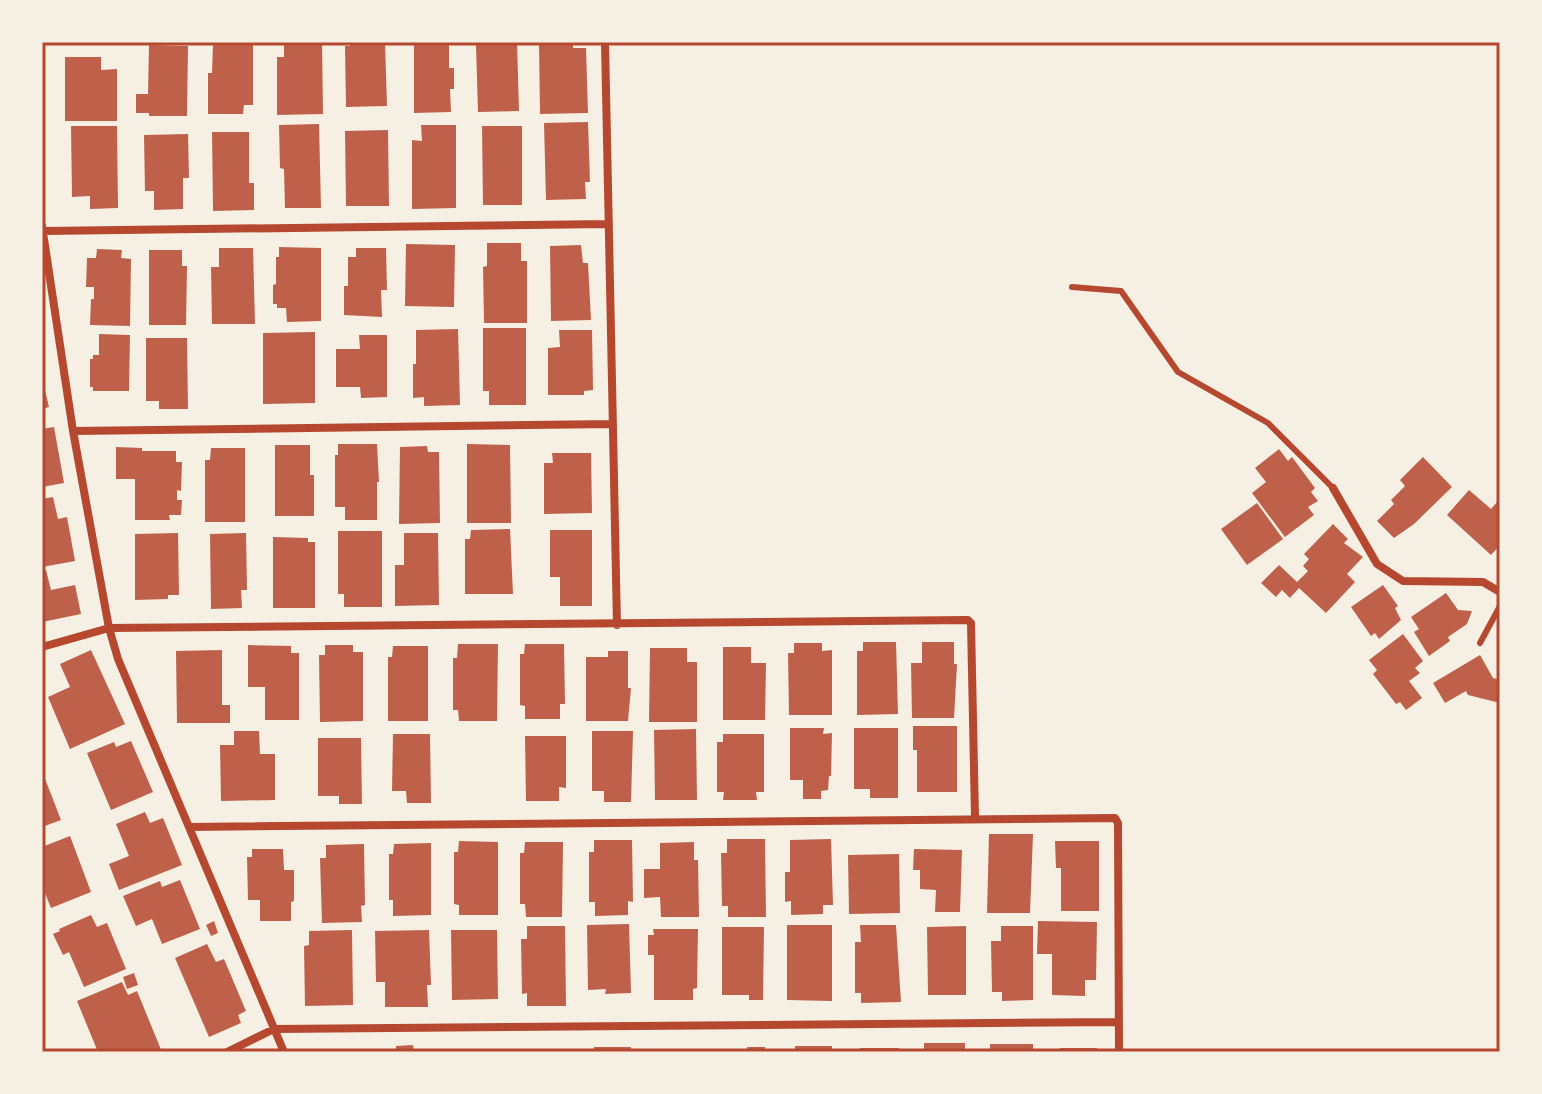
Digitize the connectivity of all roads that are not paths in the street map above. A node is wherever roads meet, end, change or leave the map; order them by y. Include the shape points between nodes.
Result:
1 (605, 42) edge
2 (609, 224) junction
3 (42, 228) edge
4 (1072, 287) dead end
5 (613, 424) junction
6 (73, 431) junction
7 (1333, 488) joint
8 (1500, 592) edge
9 (1500, 606) edge
10 (617, 625) junction
11 (109, 628) junction
12 (1480, 643) dead end
13 (42, 647) edge
14 (975, 817) junction
15 (189, 827) junction
16 (1119, 1022) junction
17 (274, 1029) junction
18 (227, 1052) edge
19 (284, 1052) edge
20 (1119, 1052) edge

1 - 2 street
2 - 3 street
2 - 5 street
3 - 6 street
4 - 7 lane via 1121,291 1178,372 1268,423
5 - 6 street
5 - 10 street
6 - 11 street
7 - 8 street via 1384,571 1403,581 1483,582
9 - 12 lane
10 - 11 street
10 - 14 street via 968,620
11 - 13 street
11 - 15 street
14 - 15 street
14 - 16 street via 1115,818
15 - 17 street
16 - 17 street
16 - 20 street
17 - 18 street
17 - 19 street

